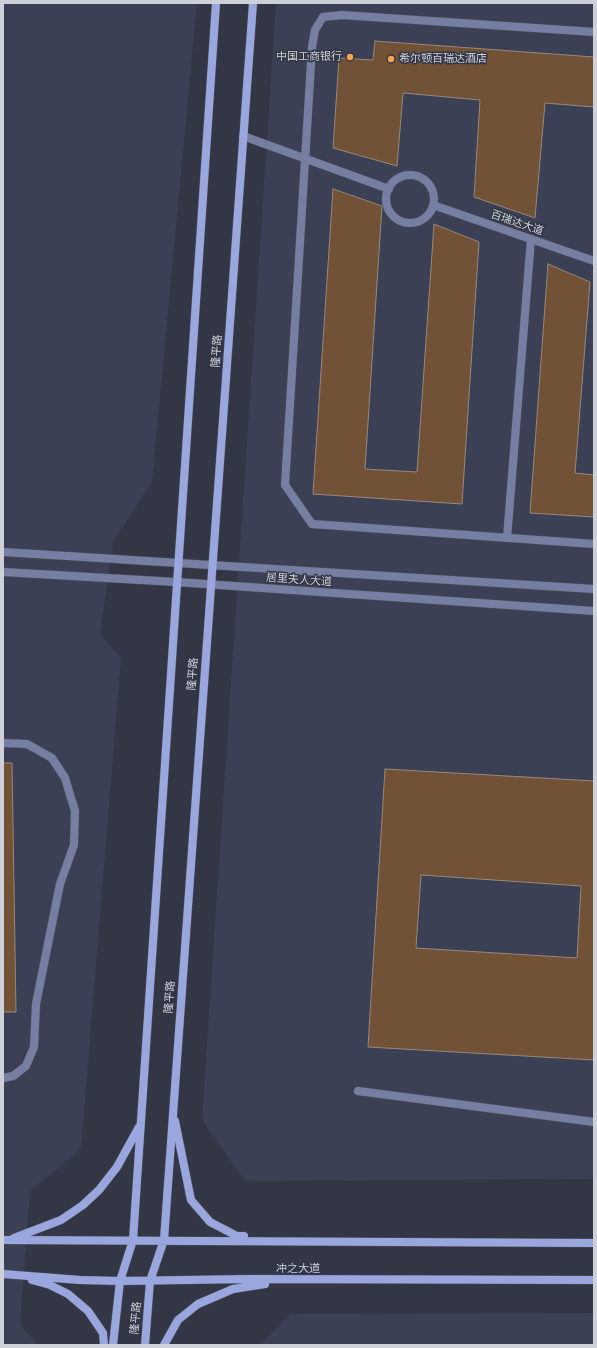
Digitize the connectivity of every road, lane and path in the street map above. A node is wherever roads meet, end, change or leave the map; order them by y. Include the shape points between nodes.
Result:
1 (216, 3) edge
2 (253, 3) edge
3 (594, 32) edge
4 (243, 136) junction
5 (305, 160) junction
6 (389, 189) junction
7 (433, 205) junction
8 (531, 239) junction
9 (594, 261) edge
10 (507, 538) junction
11 (594, 544) edge
12 (3, 552) edge
13 (178, 563) junction
14 (212, 565) junction
15 (3, 572) edge
16 (176, 582) junction
17 (211, 584) junction
18 (594, 589) edge
19 (594, 611) edge
20 (3, 743) edge
21 (3, 1078) edge
22 (358, 1090) dead end
23 (173, 1112) junction
24 (594, 1122) edge
25 (140, 1125) junction
26 (6, 1240) edge
27 (133, 1240) junction
28 (164, 1240) junction
29 (287, 1240) junction
30 (594, 1243) edge
31 (5, 1274) edge
32 (291, 1280) junction
33 (594, 1280) edge
34 (120, 1281) junction
35 (150, 1281) junction
36 (104, 1345) edge
37 (113, 1345) edge
38 (145, 1345) edge
39 (164, 1345) edge

1 - 13 main road, 隆平路
2 - 4 main road, 隆平路
3 - 5 street via 342,15 323,17 315,30 312,46
4 - 5 street
4 - 14 main road, 隆平路
5 - 6 street
5 - 10 street via 286,485 312,524
6 - 7 street via 397,179 404,176 420,177 431,189
6 - 7 street via 386,200 391,214 404,222 418,221 430,212
7 - 8 street, 百瑞达大道
8 - 9 street, 百瑞达大道
8 - 10 street
10 - 11 street
12 - 13 street, 居里夫人大道
13 - 14 street, 居里夫人大道
13 - 16 main road, 隆平路
14 - 17 main road, 隆平路
14 - 18 street, 居里夫人大道
15 - 16 street, 居里夫人大道
16 - 17 street, 居里夫人大道
16 - 25 main road, 隆平路
17 - 19 street, 居里夫人大道
17 - 23 main road, 隆平路
20 - 21 street via 27,744 52,758 66,778 75,811 74,845 60,884 36,1004 34,1047 26,1066 13,1076
22 - 24 street
23 - 28 main road, 隆平路
23 - 29 main road via 192,1200 210,1222 237,1236
25 - 26 main road via 117,1167 83,1205 61,1220
25 - 27 main road, 隆平路
26 - 27 main road
27 - 28 main road
27 - 34 main road, 隆平路
28 - 29 main road
28 - 35 main road, 隆平路
29 - 30 main road
31 - 34 main road, 冲之大道
31 - 36 main road via 50,1285 68,1294 88,1311 103,1333
32 - 33 main road, 冲之大道
32 - 35 main road, 冲之大道
32 - 39 main road via 233,1288 198,1304 178,1320
34 - 35 main road, 冲之大道
34 - 37 main road, 隆平路
35 - 38 main road, 隆平路

